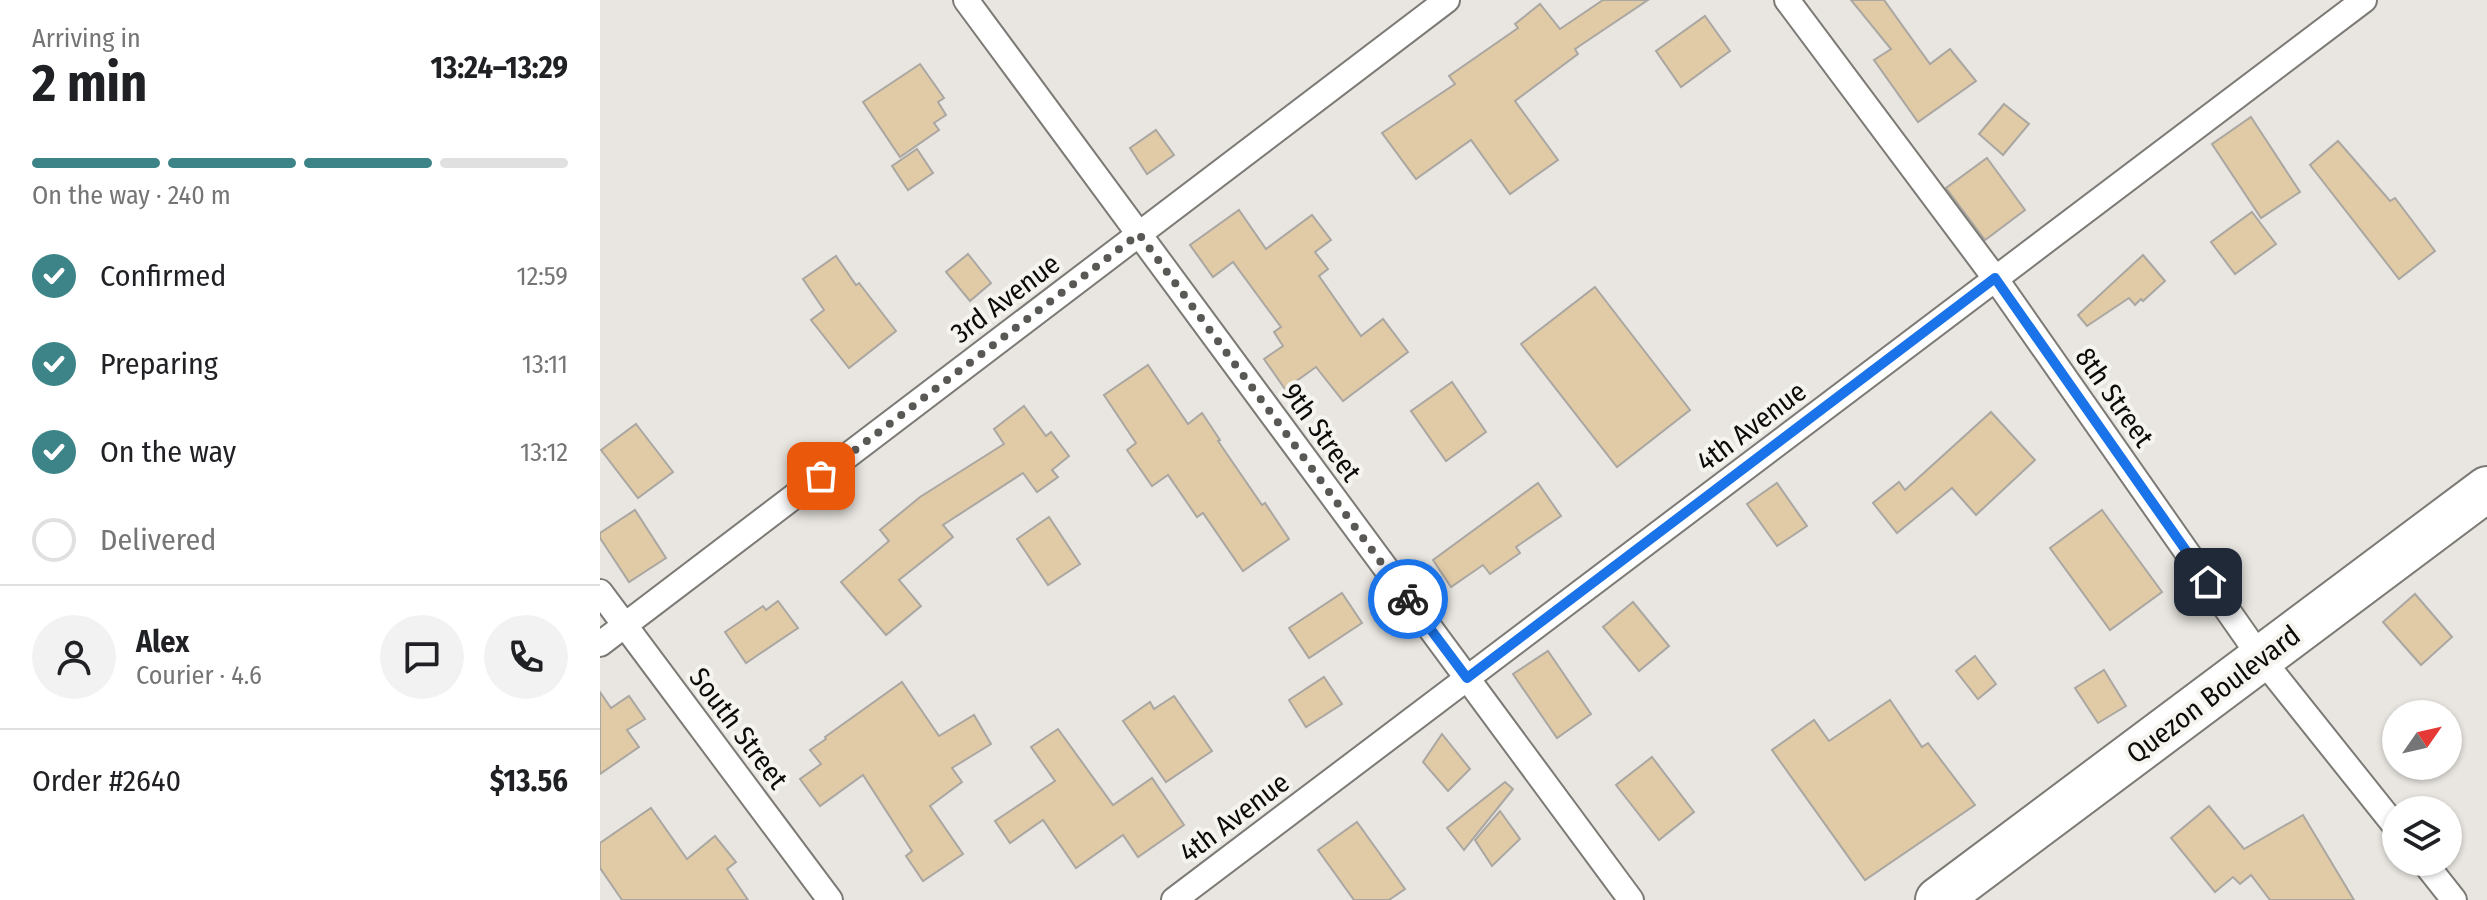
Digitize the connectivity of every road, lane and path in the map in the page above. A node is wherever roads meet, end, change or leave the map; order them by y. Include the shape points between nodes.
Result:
1 (966, 0) edge
2 (1447, 0) edge
3 (1787, 0) edge
4 (2364, 0) edge
5 (1139, 234) junction
6 (1995, 278) junction
7 (2487, 489) edge
8 (600, 592) edge
9 (625, 625) junction
10 (600, 644) edge
11 (2261, 658) junction
12 (1467, 678) junction
13 (2382, 809) edge
14 (2435, 876) edge
15 (830, 900) edge
16 (1174, 900) edge
17 (1631, 900) edge
18 (1938, 900) edge
19 (2454, 900) edge

1 - 5 street, 9th Street
2 - 5 street, 3rd Avenue
3 - 6 street, 8th Street
4 - 6 street, 4th Avenue
5 - 9 street, 3rd Avenue
5 - 12 street, 9th Street
6 - 11 street, 8th Street
6 - 12 street, 4th Avenue
7 - 11 highway, Quezon Boulevard
8 - 9 street, South Street
9 - 10 street, 3rd Avenue
9 - 15 street, South Street
11 - 13 street, 8th Street
11 - 18 highway, Quezon Boulevard
12 - 16 street, 4th Avenue
12 - 17 street, 9th Street
14 - 19 street

